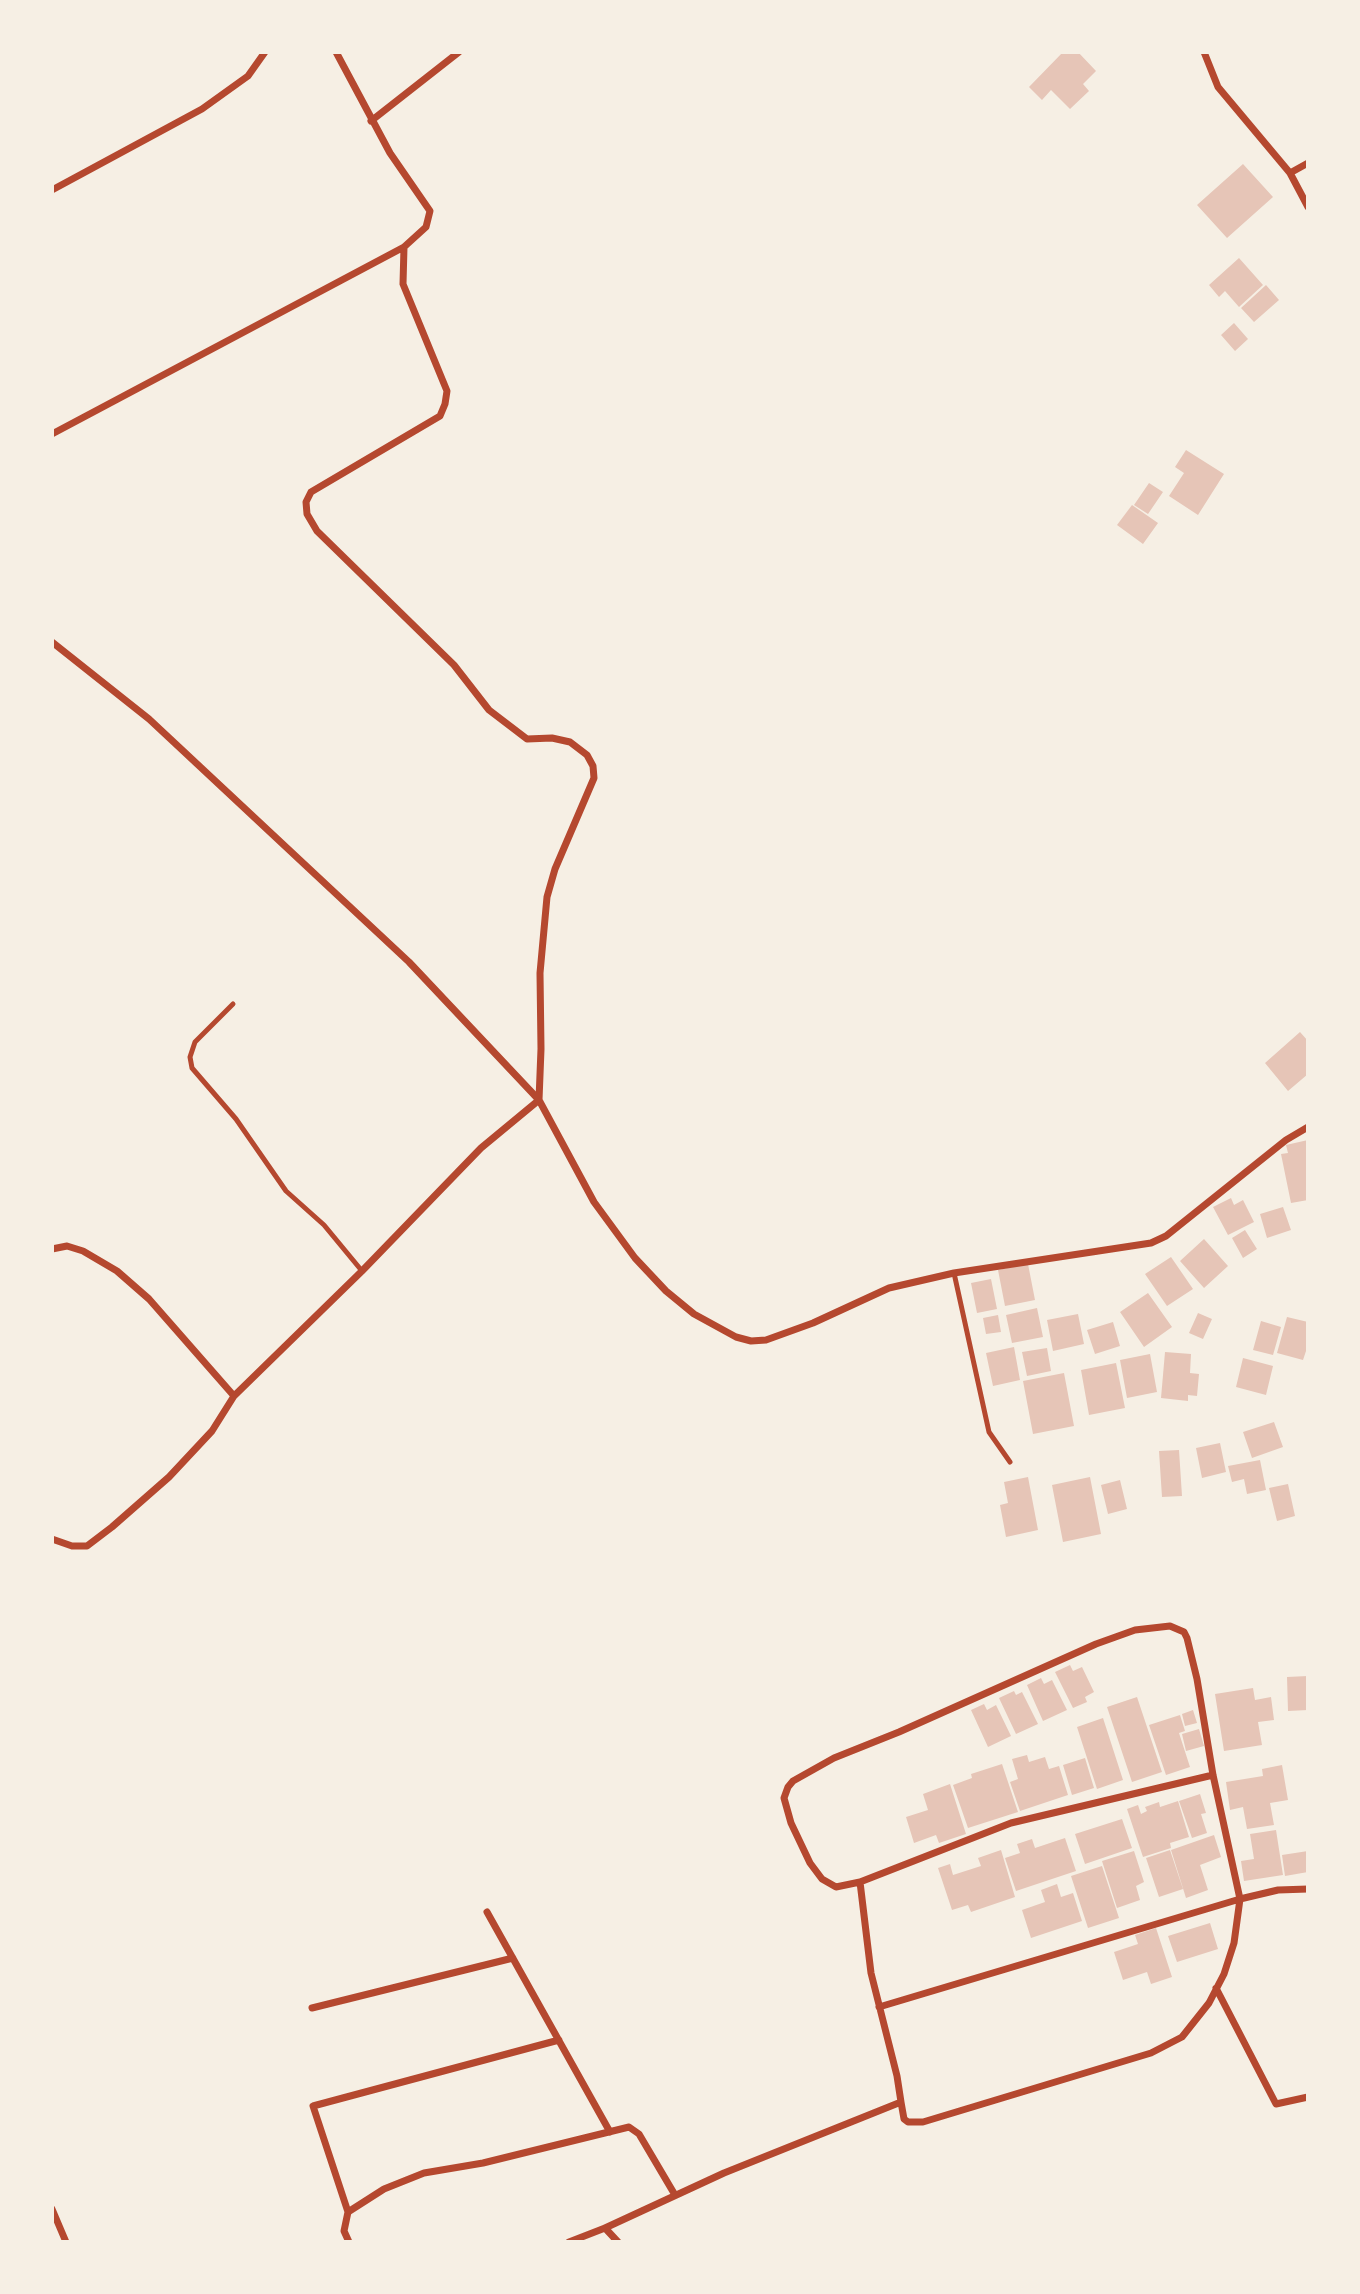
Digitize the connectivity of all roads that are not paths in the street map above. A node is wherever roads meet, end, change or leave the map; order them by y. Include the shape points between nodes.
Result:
1 (265, 52) edge
2 (336, 52) edge
3 (459, 52) edge
4 (1204, 52) edge
5 (371, 121) junction
6 (1307, 163) edge
7 (1290, 173) junction
8 (52, 190) edge
9 (1307, 207) edge
10 (404, 247) junction
11 (52, 434) edge
12 (52, 642) edge
13 (233, 1004) dead end
14 (539, 1100) junction
15 (1307, 1127) edge
16 (52, 1250) edge
17 (362, 1271) junction
18 (954, 1273) junction
19 (234, 1396) junction
20 (1010, 1462) dead end
21 (52, 1539) edge
22 (1213, 1775) junction
23 (860, 1882) junction
24 (1307, 1889) edge
25 (1240, 1899) junction
26 (487, 1912) dead end
27 (513, 1958) junction
28 (1216, 1988) junction
29 (879, 2007) junction
30 (312, 2008) dead end
31 (559, 2040) junction
32 (1307, 2097) edge
33 (901, 2102) junction
34 (610, 2132) junction
35 (675, 2195) junction
36 (52, 2208) edge
37 (348, 2212) junction
38 (605, 2228) junction
39 (66, 2242) edge
40 (349, 2242) edge
41 (569, 2242) edge
42 (618, 2242) edge

1 - 8 street via 248,76 202,109
2 - 5 street
3 - 5 street
4 - 7 street via 1218,87
5 - 10 street via 430,211 426,227
6 - 7 street
7 - 9 street
10 - 11 street
10 - 14 street via 403,284 447,391 445,404 440,416 311,492 307,514 317,531 454,665 489,710 527,739 570,742 593,766 594,778 547,897 540,973
12 - 14 street via 149,719 409,962
13 - 17 lane via 195,1042 192,1068 236,1119 286,1191 324,1225
14 - 17 street via 481,1148
14 - 18 street via 594,1202 635,1258 687,1309 736,1337 766,1340 889,1288
15 - 18 street via 1158,1240
16 - 19 street via 67,1246 83,1251 117,1271 149,1299
17 - 19 street
18 - 20 lane via 989,1432
19 - 21 street via 212,1431 112,1528 86,1546
22 - 23 street via 1012,1823
22 - 23 street via 1188,1638 1170,1626 1135,1630 834,1758 793,1781 784,1798 810,1863 822,1879 836,1887
22 - 25 street
23 - 29 street
24 - 25 street
25 - 28 street via 1234,1943
25 - 29 street
26 - 27 street
27 - 30 street
27 - 31 street
28 - 32 street via 1276,2104
28 - 33 street via 1182,2037 1151,2053 914,2123 904,2119
29 - 33 street
31 - 34 street
31 - 37 street via 313,2106
33 - 35 street
34 - 35 street via 629,2127 639,2134
34 - 37 street via 424,2173 384,2189
35 - 38 street
36 - 39 street
37 - 40 street via 344,2231
38 - 41 street
38 - 42 street

